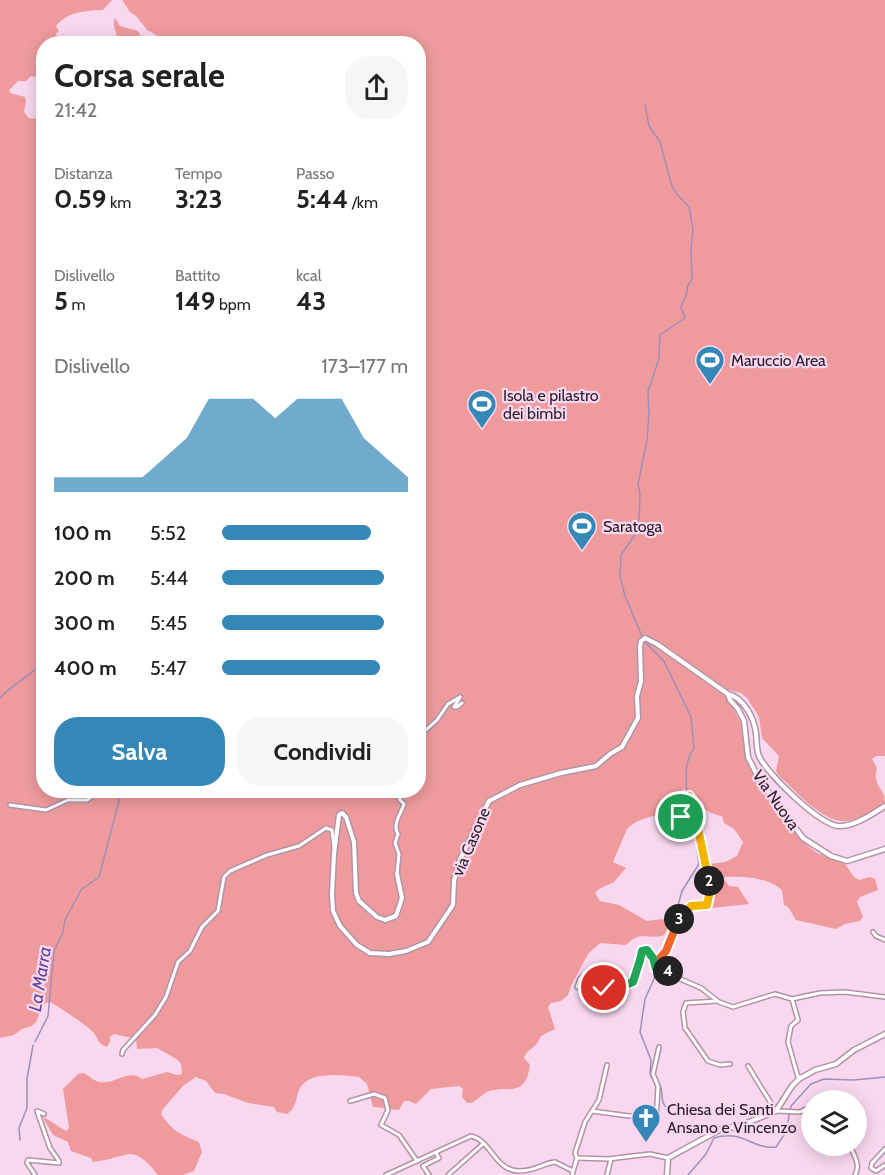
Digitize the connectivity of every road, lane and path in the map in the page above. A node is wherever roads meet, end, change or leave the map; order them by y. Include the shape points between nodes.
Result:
1 (728, 694) junction
2 (462, 703) dead end
3 (426, 730) edge
4 (90, 798) edge
5 (399, 798) edge
6 (10, 804) dead end
7 (885, 806) edge
8 (681, 817) dead end
9 (885, 849) edge
10 (334, 854) junction
11 (397, 874) joint
12 (873, 932) dead end
13 (885, 940) edge
14 (587, 973) dead end
15 (671, 975) junction
16 (885, 997) edge
17 (792, 999) junction
18 (719, 1002) junction
19 (885, 1034) edge
20 (659, 1047) dead end
21 (122, 1054) dead end
22 (730, 1064) dead end
23 (608, 1065) dead end
24 (748, 1066) dead end
25 (803, 1077) junction
26 (350, 1101) dead end
27 (776, 1111) junction
28 (592, 1112) junction
29 (801, 1112) edge
30 (769, 1113) junction
31 (45, 1114) dead end
32 (656, 1115) junction
33 (656, 1122) dead end
34 (483, 1144) junction
35 (885, 1149) edge
36 (436, 1153) junction
37 (854, 1156) edge
38 (577, 1158) junction
39 (668, 1158) junction
40 (611, 1159) junction
41 (417, 1161) junction
42 (885, 1165) edge
43 (572, 1173) edge
44 (35, 1175) edge
45 (386, 1175) edge
46 (429, 1175) edge
47 (448, 1175) edge
48 (607, 1175) edge
49 (667, 1175) edge
50 (855, 1175) edge

1 - 7 street, Via Nuova via 742,702 750,715 764,765 824,821 839,826 852,824
1 - 9 street, Via Nuova via 744,721 748,757 759,779 803,838 847,861
1 - 10 street, via Casone via 657,644 643,640 638,718 622,747 596,766 520,785 489,801 460,859 453,905 428,942 406,951 370,953 340,926 333,912
2 - 3 street via 454,707 460,696 448,704
4 - 6 street via 68,800 46,810
5 - 11 street, via Casone via 404,804 395,830
8 - 15 street via 688,812 688,796 695,809 710,891 707,905 691,906 680,916 660,958
10 - 11 street, via Casone via 342,813 354,842 359,901 385,920 396,916 402,903
10 - 21 street via 332,830 326,828 299,846 267,855 226,874 218,911 178,962 155,1015
12 - 13 street
14 - 15 street via 577,987 612,990 631,984 642,951 647,950 657,970
15 - 18 street via 701,988
16 - 17 street via 845,992
17 - 18 street via 775,994 734,1007
17 - 25 street via 798,1020 791,1026 788,1042 798,1077
18 - 22 street via 686,1003 683,1019 708,1061
19 - 25 street via 837,1064
20 - 32 street via 653,1074
23 - 28 street
24 - 30 street via 774,1108
25 - 27 street via 792,1086
26 - 41 street via 374,1094 385,1098 388,1110 381,1125 399,1135
27 - 29 street
27 - 30 street
28 - 32 street
28 - 38 street via 574,1153
30 - 39 street via 737,1127 723,1128
31 - 44 street via 37,1111 59,1163 28,1160
32 - 33 street
34 - 36 street via 476,1137 468,1137
34 - 43 street via 513,1171 534,1170 555,1162
34 - 47 street
35 - 42 street via 871,1168 876,1170
36 - 41 street
36 - 46 street via 439,1158 423,1166
37 - 50 street via 858,1168
38 - 40 street
38 - 43 street
39 - 40 street via 650,1154
39 - 49 street
40 - 48 street
41 - 45 street

